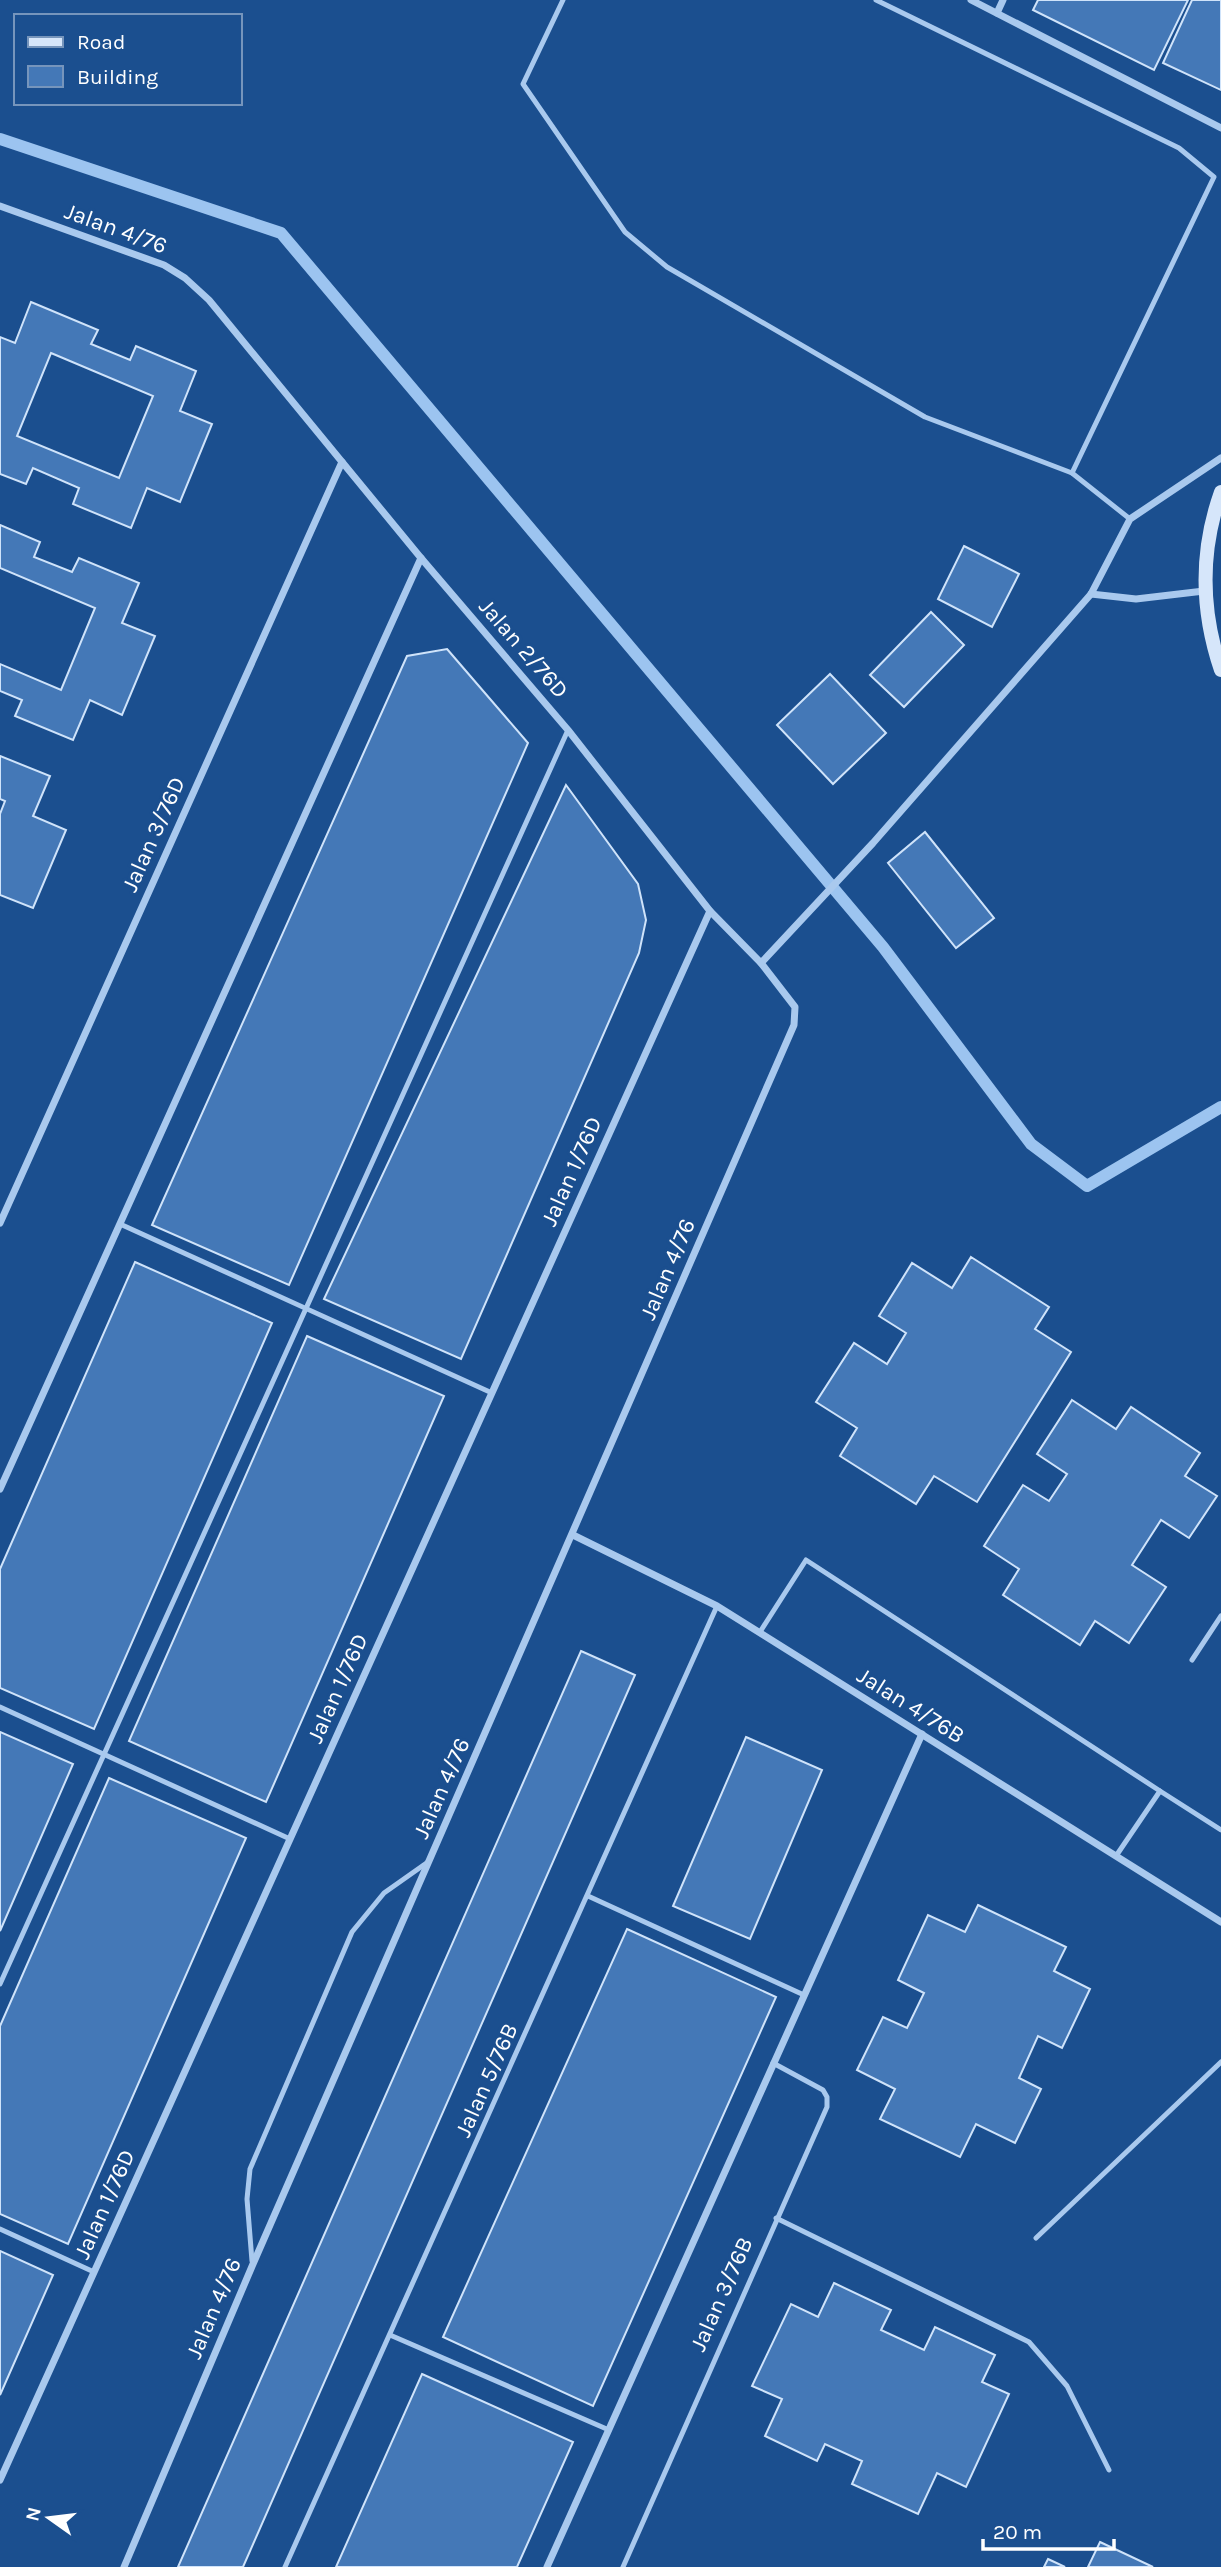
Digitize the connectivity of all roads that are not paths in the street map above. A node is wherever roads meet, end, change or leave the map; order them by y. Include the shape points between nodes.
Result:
1 (564, 0) edge
2 (876, 0) edge
3 (971, 0) edge
4 (1003, 0) edge
5 (997, 13) junction
6 (1221, 128) edge
7 (0, 206) edge
8 (209, 300) joint
9 (1221, 458) edge
10 (342, 462) junction
11 (1072, 473) junction
12 (1221, 492) edge
13 (1130, 519) junction
14 (421, 558) junction
15 (1205, 591) junction
16 (1091, 594) junction
17 (1221, 670) edge
18 (568, 730) junction
19 (710, 911) junction
20 (761, 963) junction
21 (794, 1026) joint
22 (0, 1223) edge
23 (120, 1224) junction
24 (306, 1308) junction
25 (492, 1393) junction
26 (0, 1489) edge
27 (573, 1535) junction
28 (717, 1606) junction
29 (1221, 1616) edge
30 (760, 1632) junction
31 (1192, 1660) dead end
32 (0, 1707) edge
33 (922, 1734) junction
34 (104, 1754) junction
35 (1160, 1791) junction
36 (1221, 1830) edge
37 (290, 1839) junction
38 (1116, 1856) junction
39 (430, 1860) junction
40 (588, 1896) junction
41 (1221, 1922) edge
42 (0, 1984) edge
43 (804, 1995) junction
44 (1221, 2062) edge
45 (773, 2063) junction
46 (776, 2218) junction
47 (0, 2229) edge
48 (1036, 2238) dead end
49 (253, 2264) junction
50 (94, 2272) junction
51 (390, 2335) junction
52 (609, 2430) junction
53 (1109, 2470) dead end
54 (0, 2480) edge
55 (124, 2567) edge
56 (285, 2567) edge
57 (547, 2567) edge
58 (623, 2567) edge

1 - 11 lane via 523,85 625,232 667,267 925,417
2 - 11 lane via 1179,148 1214,177
3 - 5 street
4 - 5 street
5 - 6 street
7 - 8 street, Jalan 4/76 via 164,265
8 - 10 street, Jalan 2/76D
9 - 13 street
10 - 14 street, Jalan 2/76D
10 - 22 street, Jalan 3/76D
11 - 13 lane
12 - 15 street via 1204,559
13 - 16 street
14 - 18 street, Jalan 2/76D
14 - 23 street
15 - 16 street via 1136,599
15 - 17 street
16 - 20 street
18 - 19 street, Jalan 2/76D
18 - 24 lane
19 - 20 street, Jalan 2/76D
19 - 25 street, Jalan 1/76D
20 - 21 street, Jalan 2/76D via 795,1007
21 - 27 street, Jalan 4/76
23 - 24 lane
23 - 26 street
24 - 25 lane
24 - 34 lane
25 - 37 street, Jalan 1/76D
27 - 28 street, Jalan 4/76B
27 - 39 street, Jalan 4/76
28 - 30 street, Jalan 4/76B
28 - 40 lane, Jalan 5/76B
29 - 31 lane
30 - 33 street, Jalan 4/76B
30 - 35 lane via 806,1560
32 - 34 lane
33 - 38 street, Jalan 4/76B
33 - 43 street, Jalan 3/76B
34 - 37 lane
34 - 42 lane
35 - 36 lane
35 - 38 lane
37 - 50 street, Jalan 1/76D
38 - 41 street, Jalan 4/76B
39 - 49 street, Jalan 4/76
39 - 49 lane via 384,1893 352,1932 250,2169 247,2199
40 - 43 lane
40 - 51 lane, Jalan 5/76B
43 - 45 street, Jalan 3/76B
44 - 48 lane
45 - 46 lane, Jalan 3/76B via 828,2097
45 - 52 street, Jalan 3/76B
46 - 53 lane via 1029,2342 1067,2386
46 - 58 lane, Jalan 3/76B
47 - 50 lane
49 - 55 street, Jalan 4/76
50 - 54 street, Jalan 1/76D
51 - 52 lane
51 - 56 lane, Jalan 5/76B
52 - 57 street, Jalan 3/76B

